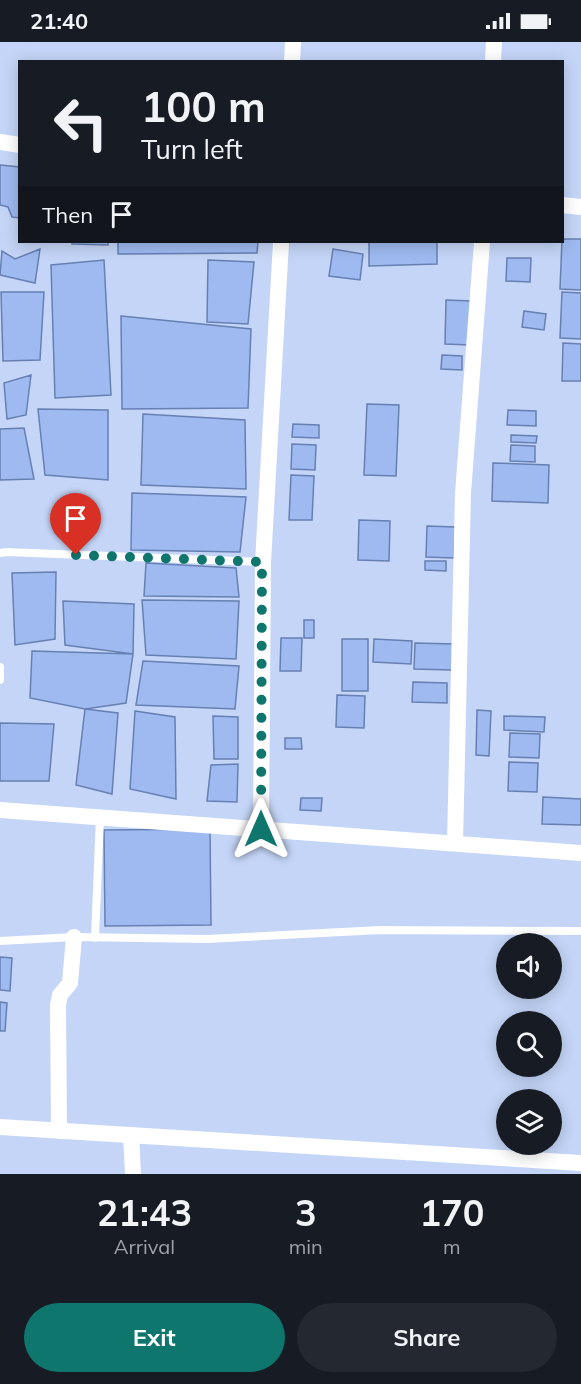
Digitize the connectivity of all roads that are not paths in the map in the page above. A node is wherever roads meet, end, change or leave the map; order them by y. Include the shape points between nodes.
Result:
1 (293, 42) edge
2 (494, 42) edge
3 (292, 60) edge
4 (493, 60) edge
5 (0, 142) edge
6 (18, 145) edge
7 (564, 205) edge
8 (581, 207) edge
9 (280, 243) edge
10 (482, 243) edge
11 (0, 553) edge
12 (262, 562) junction
13 (0, 667) edge
14 (0, 680) edge
15 (0, 810) edge
16 (100, 817) junction
17 (261, 829) junction
18 (455, 843) junction
19 (581, 853) edge
20 (581, 931) edge
21 (74, 937) junction
22 (95, 938) junction
23 (0, 941) edge
24 (0, 1127) edge
25 (59, 1131) junction
26 (131, 1135) junction
27 (581, 1163) edge
28 (133, 1174) edge

1 - 3 street
2 - 4 street
5 - 6 street
7 - 8 street
9 - 12 street
10 - 18 street via 463,493
11 - 12 lane
12 - 17 street
13 - 14 lane
15 - 16 street
16 - 17 street
16 - 22 lane
17 - 18 street
18 - 19 street
20 - 22 lane via 381,930 207,939
21 - 22 lane
21 - 23 lane
21 - 25 street via 70,983 58,1005
24 - 25 street
25 - 26 street
26 - 27 street
26 - 28 street

